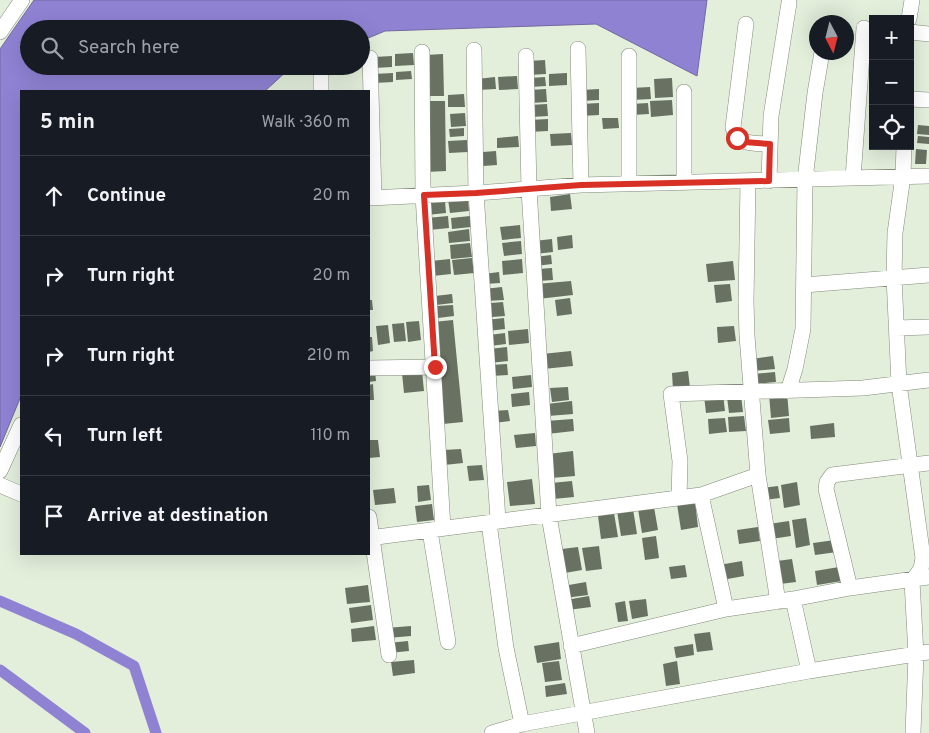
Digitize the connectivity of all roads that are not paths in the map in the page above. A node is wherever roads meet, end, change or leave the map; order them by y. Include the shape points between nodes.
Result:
1 (22, 0) edge
2 (912, 0) edge
3 (789, 3) dead end
4 (910, 15) edge
5 (746, 24) dead end
6 (864, 28) dead end
7 (0, 32) edge
8 (914, 32) edge
9 (929, 34) edge
10 (578, 49) dead end
11 (474, 50) dead end
12 (422, 52) dead end
13 (526, 56) dead end
14 (629, 56) dead end
15 (370, 58) dead end
16 (821, 60) edge
17 (321, 75) edge
18 (321, 90) edge
19 (684, 92) dead end
20 (914, 99) edge
21 (929, 100) edge
22 (770, 144) junction
23 (904, 150) edge
24 (903, 176) junction
25 (929, 176) edge
26 (853, 178) junction
27 (805, 180) junction
28 (769, 181) junction
29 (748, 182) junction
30 (684, 183) junction
31 (630, 184) junction
32 (581, 185) junction
33 (529, 189) junction
34 (476, 193) junction
35 (424, 195) junction
36 (372, 197) edge
37 (929, 275) edge
38 (894, 277) junction
39 (804, 285) junction
40 (929, 327) edge
41 (896, 328) junction
42 (435, 367) junction
43 (370, 368) edge
44 (929, 380) edge
45 (899, 384) junction
46 (788, 391) junction
47 (752, 392) junction
48 (20, 428) edge
49 (929, 463) edge
50 (910, 465) junction
51 (0, 471) edge
52 (758, 474) junction
53 (0, 486) edge
54 (20, 494) edge
55 (701, 495) junction
56 (679, 498) junction
57 (549, 516) junction
58 (493, 522) junction
59 (437, 530) junction
60 (370, 538) edge
61 (929, 578) edge
62 (912, 580) junction
63 (850, 588) junction
64 (785, 600) junction
65 (726, 609) junction
66 (448, 642) dead end
67 (571, 646) junction
68 (923, 654) edge
69 (390, 655) dead end
70 (809, 671) junction
71 (922, 700) edge
72 (582, 712) junction
73 (531, 726) edge
74 (492, 733) edge
75 (587, 733) edge
76 (913, 733) edge

1 - 7 street
2 - 4 street
3 - 22 street via 774,90
5 - 22 street via 734,133 744,142
6 - 26 street
8 - 9 street
10 - 32 street
11 - 34 street
12 - 35 street
13 - 33 street
14 - 31 street
15 - 36 street
16 - 27 street
17 - 18 street
19 - 30 street
20 - 21 street
22 - 28 street
23 - 24 street
24 - 25 street
24 - 26 street
24 - 38 street via 894,233
26 - 27 street
27 - 28 street
27 - 39 street
28 - 29 street
29 - 30 street
29 - 47 street via 746,301
30 - 31 street
31 - 32 street
32 - 33 street
33 - 34 street
33 - 57 street
34 - 35 street
34 - 58 street
35 - 36 street
35 - 42 street
37 - 38 street
38 - 39 street
38 - 41 street
39 - 46 street via 800,347
40 - 41 street
41 - 45 street
42 - 43 street
42 - 59 street
44 - 45 street
45 - 46 street
45 - 50 street
46 - 47 street
47 - 52 street
47 - 56 street via 671,394 680,461
48 - 51 street
49 - 50 street
50 - 62 street via 923,558 921,569
50 - 63 street via 832,474 826,482
52 - 55 street
52 - 64 street
53 - 54 street
55 - 56 street
55 - 65 street
56 - 57 street
57 - 58 street
57 - 67 street
58 - 59 street
58 - 73 street via 506,648
59 - 60 street
59 - 66 street
60 - 69 street
61 - 62 street
62 - 63 street
62 - 68 street
63 - 64 street
64 - 65 street
64 - 70 street
65 - 67 street
67 - 72 street
68 - 70 street
68 - 71 street
70 - 72 street
71 - 76 street
72 - 73 street
72 - 75 street
73 - 74 street

